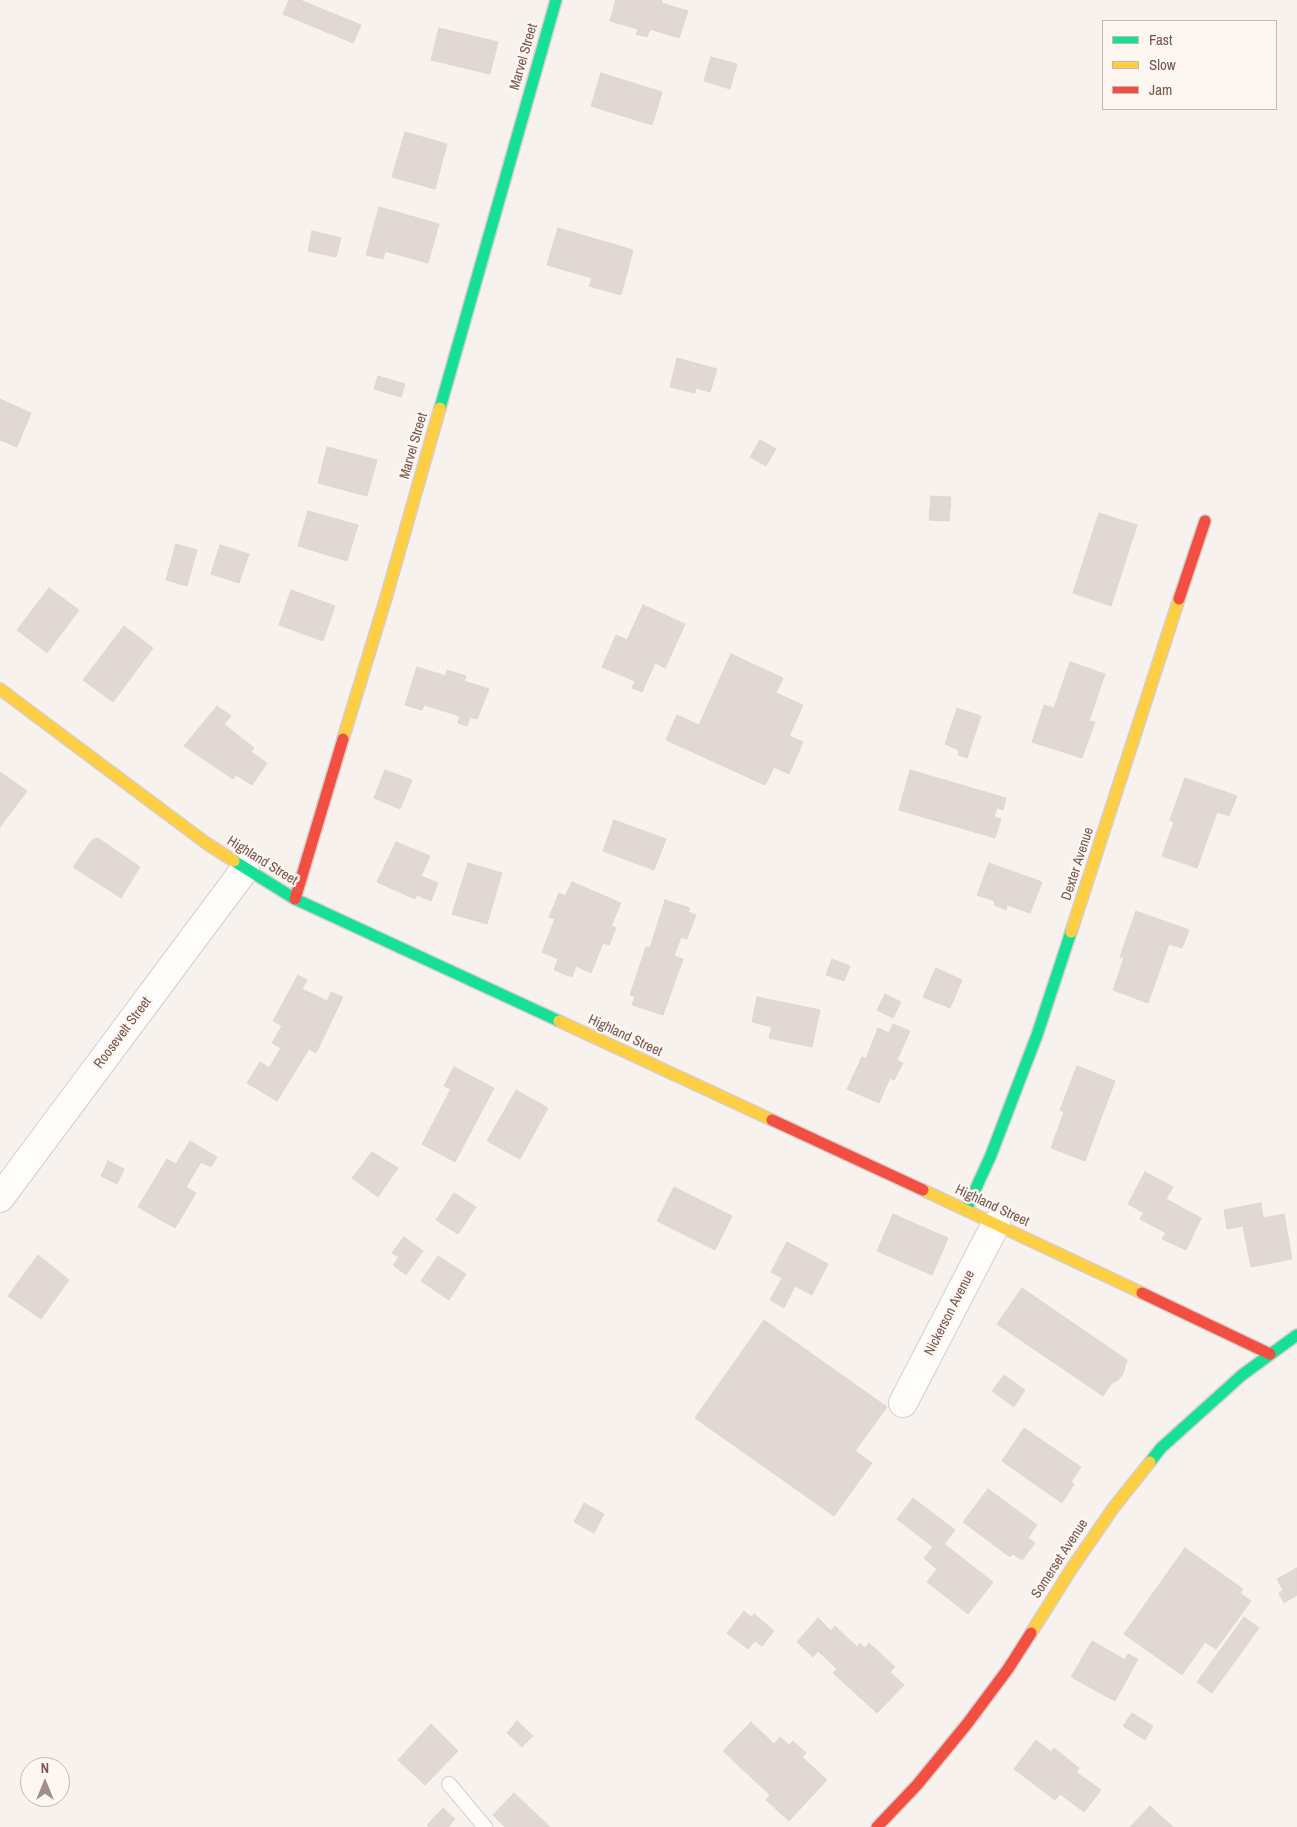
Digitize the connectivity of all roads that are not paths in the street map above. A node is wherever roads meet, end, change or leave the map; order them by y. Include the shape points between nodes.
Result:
1 (556, 0) edge
2 (1205, 521) dead end
3 (0, 689) edge
4 (245, 869) junction
5 (295, 899) junction
6 (0, 1198) edge
7 (966, 1210) junction
8 (996, 1224) junction
9 (1297, 1335) edge
10 (1270, 1354) junction
11 (903, 1403) dead end
12 (449, 1784) dead end
13 (485, 1827) edge
14 (877, 1827) edge

1 - 5 street, Marvel Street via 386,598
2 - 7 street, Dexter Avenue via 1047,1008 991,1155
3 - 4 street, Highland Street
4 - 5 street, Highland Street
4 - 6 street, Roosevelt Street
5 - 7 street, Highland Street
7 - 8 street, Highland Street
8 - 10 street, Highland Street
8 - 11 street, Nickerson Avenue
9 - 10 street, Somerset Avenue
10 - 14 street, Somerset Avenue via 1242,1374 1161,1448 1114,1507 1008,1669 967,1724
12 - 13 lane

